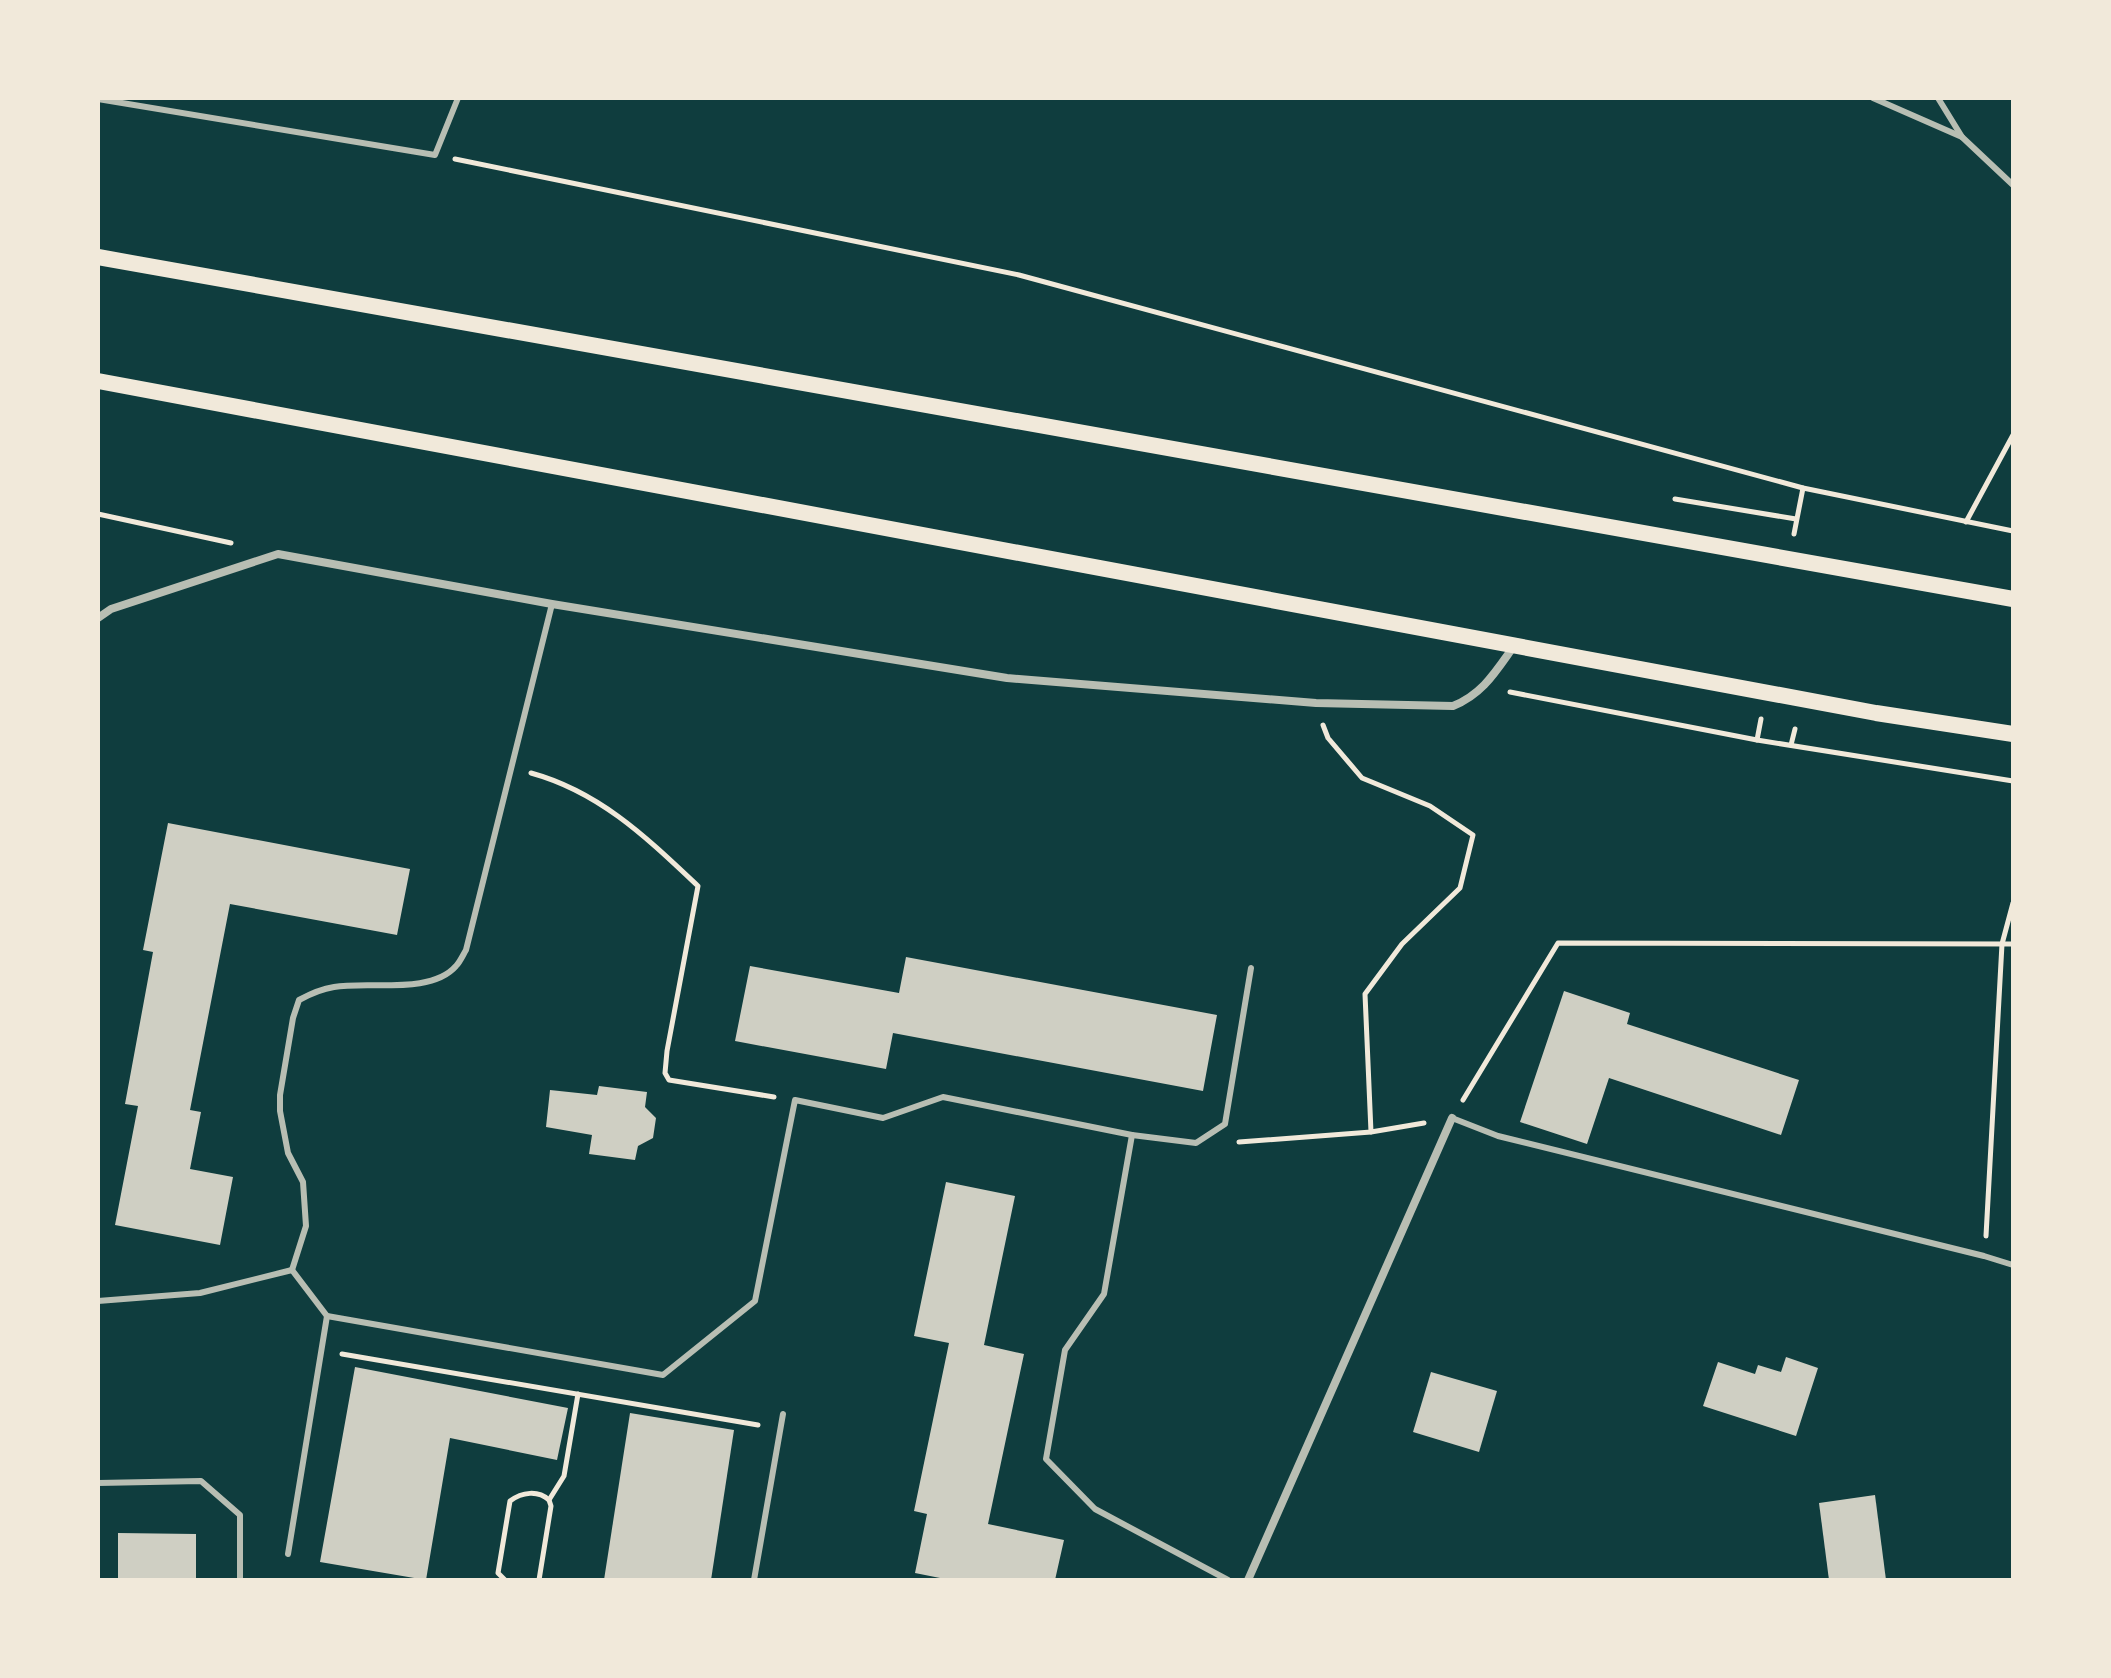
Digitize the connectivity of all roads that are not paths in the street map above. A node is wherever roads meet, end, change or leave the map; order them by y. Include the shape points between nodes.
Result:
1 (458, 98) edge
2 (1873, 98) edge
3 (1938, 98) edge
4 (98, 99) edge
5 (1962, 137) junction
6 (2013, 185) edge
7 (98, 257) edge
8 (98, 381) edge
9 (2013, 599) edge
10 (552, 604) junction
11 (98, 618) edge
12 (1514, 645) junction
13 (2008, 731) edge
14 (1251, 968) dead end
15 (1452, 1118) joint
16 (1132, 1135) junction
17 (2013, 1265) edge
18 (292, 1270) junction
19 (98, 1301) edge
20 (327, 1316) junction
21 (783, 1414) dead end
22 (98, 1483) edge
23 (288, 1554) dead end
24 (240, 1580) edge
25 (754, 1580) edge
26 (1228, 1580) edge
27 (1248, 1580) edge

1 - 4 lane via 435,155
2 - 5 lane
3 - 5 lane
5 - 6 lane
7 - 9 main road
8 - 12 main road
10 - 11 street via 278,554 111,609
10 - 12 street via 1007,678 1316,703 1453,706 1484,687
10 - 18 lane via 466,950 455,968 408,985 335,986 299,1000 280,1095 288,1153 303,1182 306,1226
12 - 13 main road via 1876,713
14 - 16 lane via 1225,1124 1196,1143
15 - 17 lane via 1498,1136
15 - 27 street
16 - 20 lane via 943,1097 883,1118 795,1100 755,1301 663,1375
16 - 26 lane via 1104,1294 1065,1350 1046,1459 1095,1509
18 - 19 lane via 200,1293
18 - 20 lane
20 - 23 lane
21 - 25 lane
22 - 24 lane via 201,1481 240,1515

